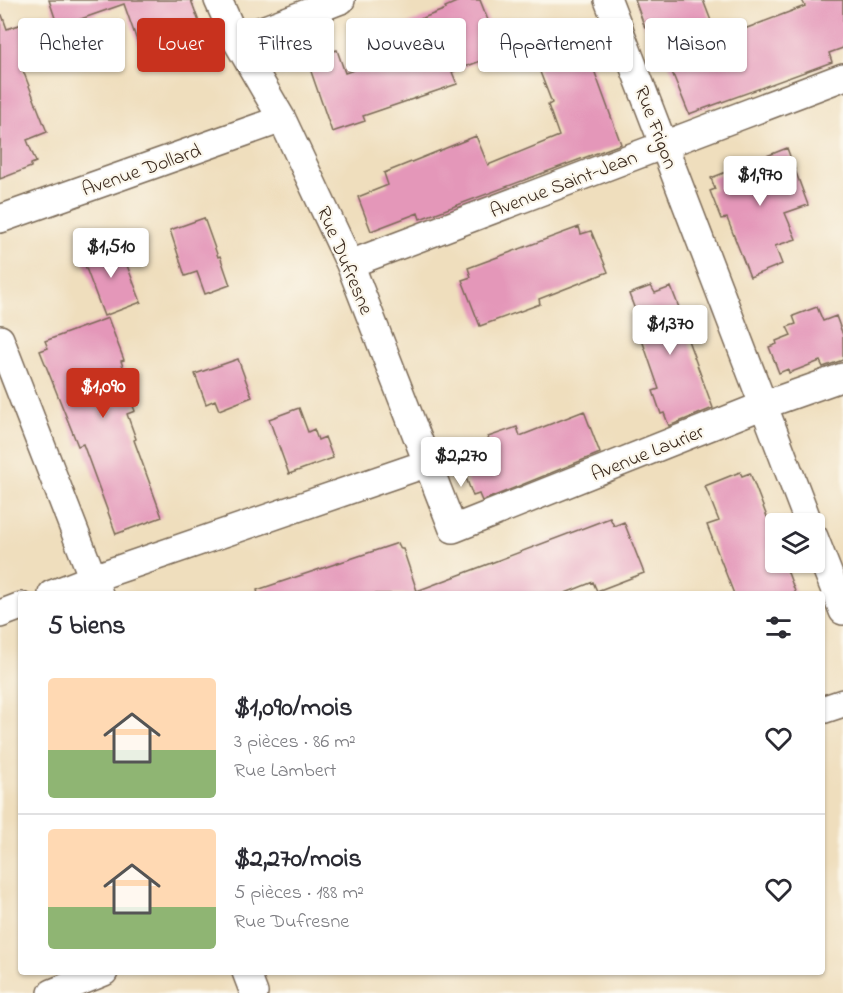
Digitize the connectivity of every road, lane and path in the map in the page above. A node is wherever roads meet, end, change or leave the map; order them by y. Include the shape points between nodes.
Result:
1 (218, 0) edge
2 (342, 0) edge
3 (608, 0) edge
4 (236, 40) junction
5 (843, 77) edge
6 (282, 119) junction
7 (664, 145) junction
8 (0, 219) edge
9 (350, 264) junction
10 (0, 339) edge
11 (843, 377) edge
12 (764, 405) junction
13 (428, 463) junction
14 (805, 513) edge
15 (453, 529) joint
16 (825, 565) edge
17 (96, 586) edge
18 (68, 591) edge
19 (18, 607) edge
20 (843, 611) edge
21 (0, 614) edge
22 (843, 703) edge
23 (825, 709) edge
24 (97, 975) edge
25 (247, 975) edge
26 (52, 993) edge
27 (254, 993) edge

1 - 4 street, Rue Dufresne
2 - 4 street
3 - 7 street, Rue Frigon
4 - 6 street, Rue Dufresne
5 - 7 street, Avenue Saint-Jean
6 - 8 street, Avenue Dollard
6 - 9 street, Rue Dufresne
7 - 9 street, Avenue Saint-Jean
7 - 12 street, Rue Frigon
9 - 13 street, Rue Dufresne
10 - 17 street
11 - 12 street, Avenue Laurier
12 - 14 street, Rue Frigon
12 - 15 street, Avenue Laurier
13 - 15 street, Rue Dufresne
13 - 17 street
16 - 20 street
17 - 18 street
19 - 21 street
22 - 23 street
24 - 26 street
25 - 27 street

